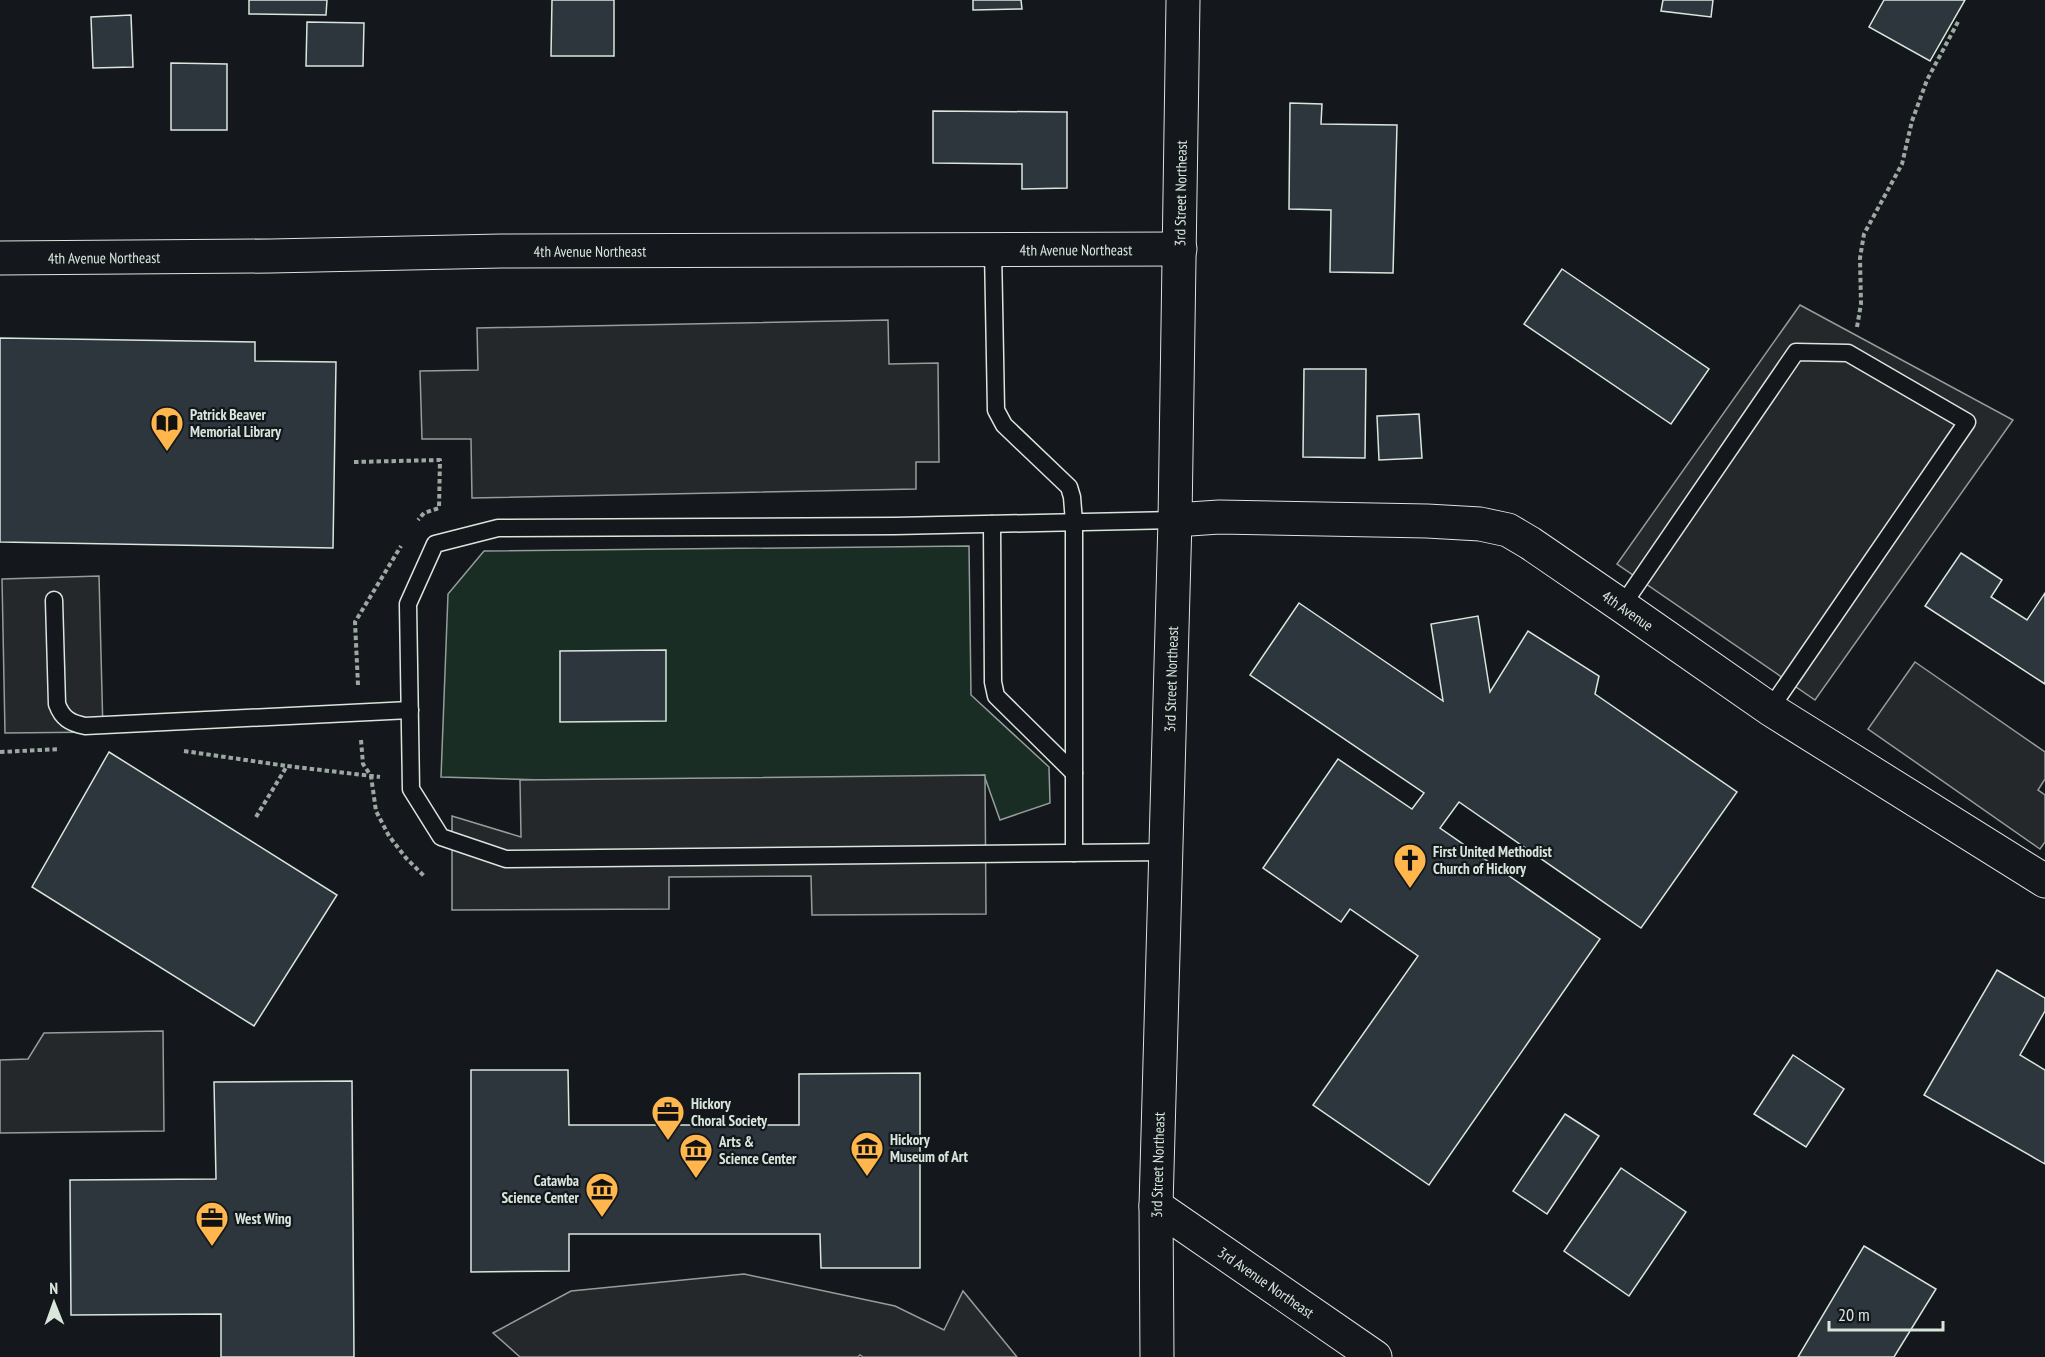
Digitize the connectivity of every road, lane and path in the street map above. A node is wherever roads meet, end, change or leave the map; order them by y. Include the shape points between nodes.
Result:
1 (1183, 0) edge
2 (1959, 20) dead end
3 (993, 249) junction
4 (1180, 249) junction
5 (0, 258) edge
6 (1855, 334) dead end
7 (1175, 520) junction
8 (1074, 522) junction
9 (992, 524) junction
10 (54, 600) dead end
11 (1622, 606) junction
12 (410, 710) junction
13 (1770, 710) junction
14 (1074, 773) junction
15 (380, 777) dead end
16 (256, 817) dead end
17 (1167, 852) junction
18 (1074, 853) junction
19 (2037, 876) edge
20 (1156, 1206) junction
21 (1157, 1357) edge
22 (1375, 1357) edge

1 - 4 street, 3rd Street Northeast
2 - 6 path via 1927,80 1902,164 1864,234 1861,304
3 - 4 street, 4th Avenue Northeast
3 - 5 street, 4th Avenue Northeast
3 - 8 lane via 996,410 1004,425 1069,487
4 - 7 street, 3rd Street Northeast
7 - 8 lane
7 - 11 street, 4th Avenue via 1231,517 1480,524 1508,530
7 - 17 street, 3rd Street Northeast
8 - 9 lane
8 - 14 lane
9 - 12 lane via 498,528 435,544 408,604
9 - 14 lane via 996,696
10 - 12 lane via 57,704 61,714 72,723 85,726
11 - 13 street, 4th Avenue
11 - 13 lane via 1796,352 1848,353 1967,422
12 - 18 lane via 411,789 441,837 506,859
13 - 19 street, 4th Avenue
14 - 18 lane
15 - 16 path via 287,766
17 - 18 lane
17 - 20 street, 3rd Street Northeast
20 - 21 street, 3rd Street Northeast
20 - 22 street, 3rd Avenue Northeast

